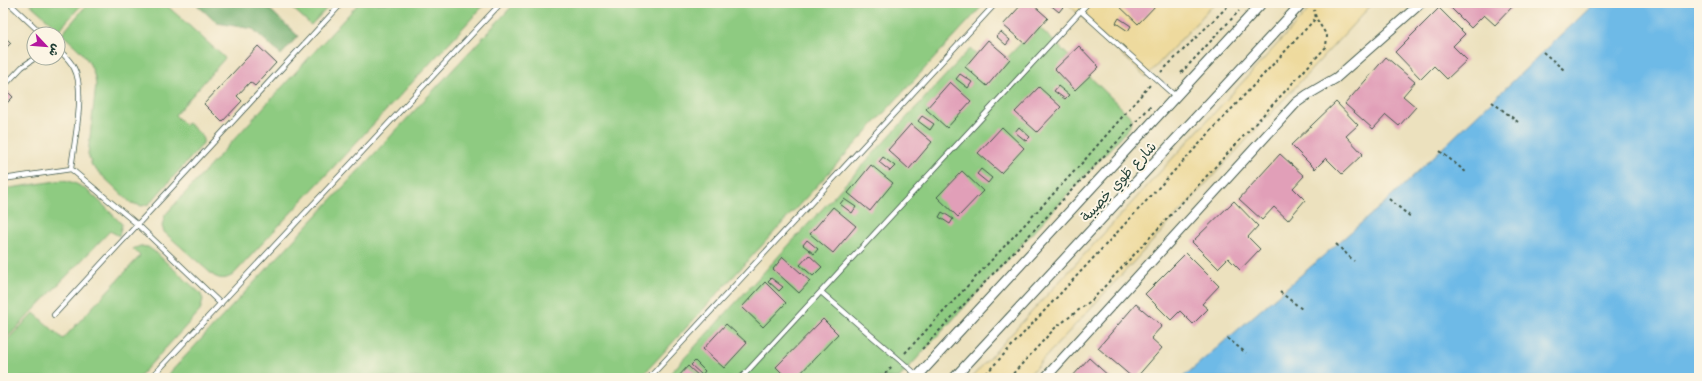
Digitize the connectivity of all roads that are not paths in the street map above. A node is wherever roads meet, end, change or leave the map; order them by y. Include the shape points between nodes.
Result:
1 (9, 3) edge
2 (342, 3) edge
3 (501, 3) edge
4 (996, 3) edge
5 (1088, 3) edge
6 (1262, 3) edge
7 (1302, 3) edge
8 (1421, 3) edge
9 (1081, 11) junction
10 (33, 26) edge
11 (66, 59) edge
12 (26, 64) edge
13 (3, 87) edge
14 (1175, 96) junction
15 (71, 169) junction
16 (3, 179) edge
17 (137, 224) junction
18 (821, 292) junction
19 (221, 304) junction
20 (54, 315) dead end
21 (917, 377) edge
22 (152, 378) edge
23 (649, 378) edge
24 (741, 378) edge
25 (954, 378) edge
26 (1045, 378) edge

1 - 10 lane
2 - 17 lane
3 - 19 lane
4 - 23 lane
5 - 9 lane
6 - 14 street, شارع طَوِي خِصِيبة
7 - 25 street, شارع طَوِي خِصِيبة
8 - 26 street via 1340,75 1296,103
9 - 14 lane
9 - 18 lane
11 - 15 lane via 74,68 80,87
12 - 13 lane
14 - 21 street, شارع طَوِي خِصِيبة
15 - 16 lane
15 - 17 lane
17 - 19 lane
17 - 20 lane
18 - 21 lane
18 - 24 lane
19 - 22 lane

